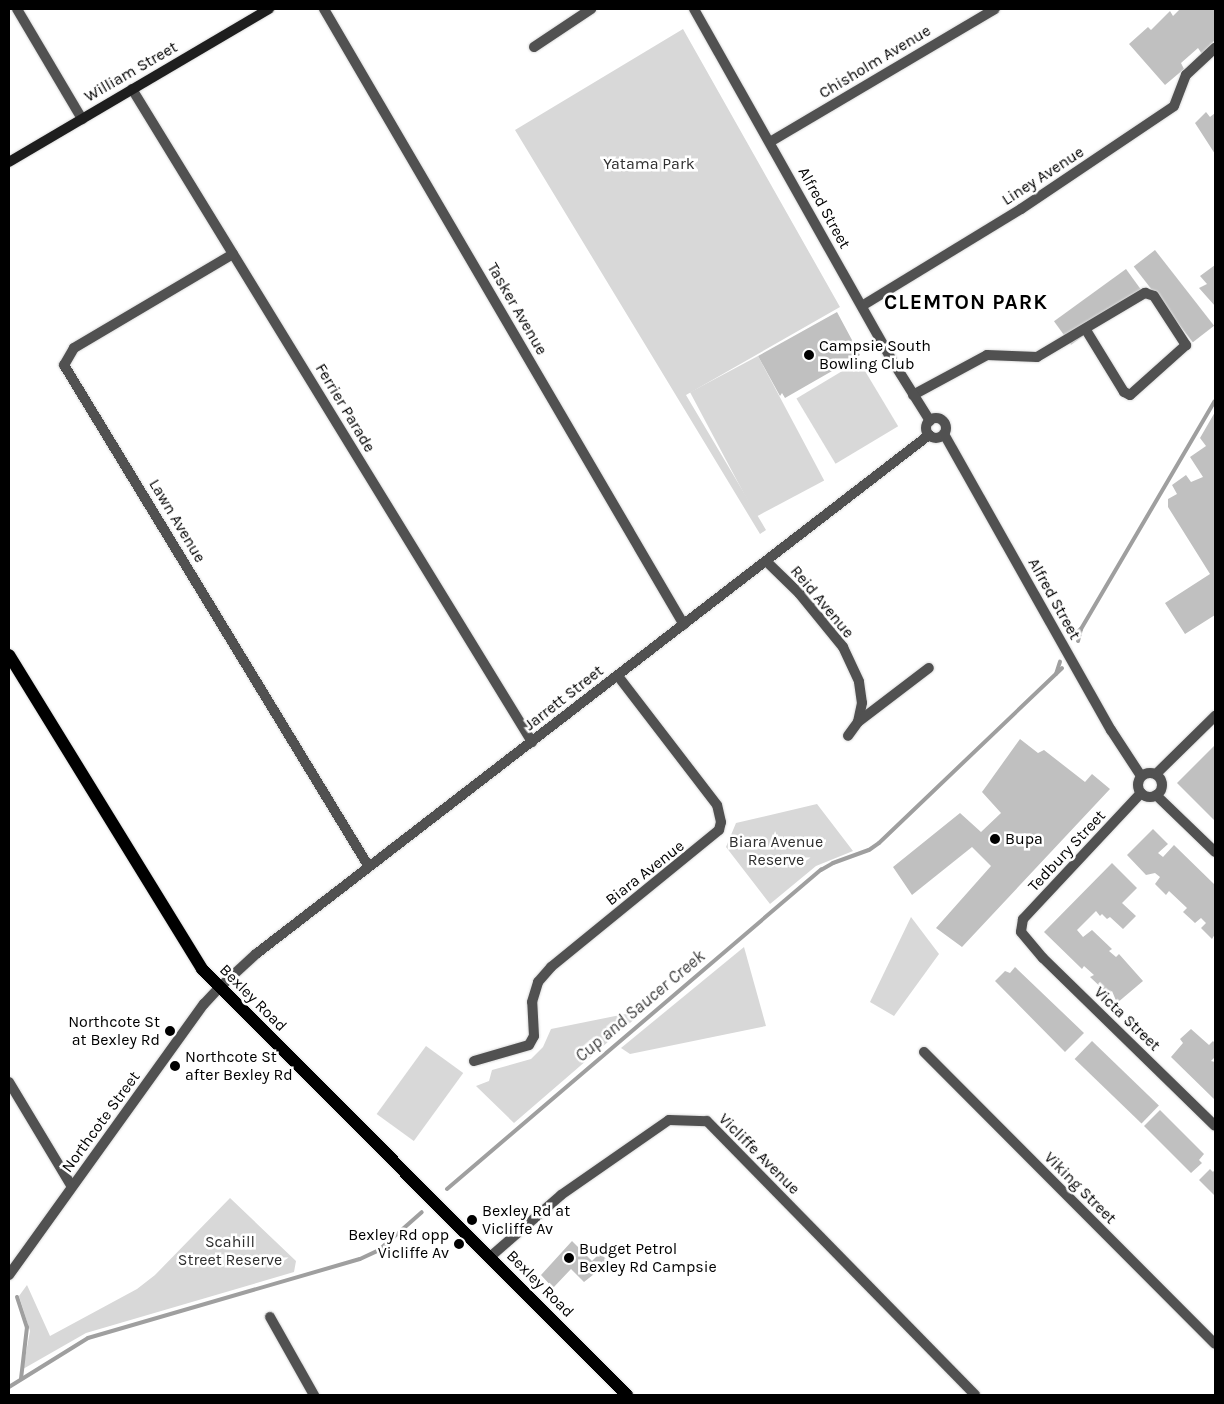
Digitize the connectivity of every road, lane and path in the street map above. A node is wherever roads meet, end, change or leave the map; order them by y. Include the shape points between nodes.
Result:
1 (16, 9) edge
2 (269, 9) edge
3 (324, 9) edge
4 (591, 9) edge
5 (694, 9) edge
6 (995, 9) edge
7 (534, 46) dead end
8 (1215, 48) edge
9 (132, 89) junction
10 (82, 119) junction
11 (770, 142) junction
12 (9, 162) edge
13 (233, 254) junction
14 (862, 306) junction
15 (1086, 330) junction
16 (913, 395) junction
17 (930, 421) junction
18 (944, 434) junction
19 (929, 435) junction
20 (767, 562) junction
21 (684, 625) junction
22 (10, 659) edge
23 (929, 668) dead end
24 (618, 676) junction
25 (1215, 716) edge
26 (858, 722) junction
27 (848, 736) dead end
28 (532, 742) junction
29 (1156, 774) junction
30 (1141, 776) junction
31 (1141, 793) junction
32 (1156, 794) junction
33 (1215, 852) edge
34 (369, 867) junction
35 (1021, 932) joint
36 (219, 988) junction
37 (924, 1052) dead end
38 (474, 1061) dead end
39 (9, 1082) edge
40 (1215, 1126) edge
41 (72, 1187) junction
42 (490, 1257) junction
43 (9, 1275) edge
44 (270, 1317) dead end
45 (1215, 1344) edge
46 (314, 1395) edge
47 (627, 1395) edge
48 (975, 1395) edge

1 - 10 street
2 - 9 main road, William Street
3 - 21 street, Tasker Avenue
4 - 7 street
5 - 11 street, Alfred Street
6 - 11 street, Chisholm Avenue
8 - 14 street, Liney Avenue via 1186,75 1174,106 1021,208
9 - 10 main road, William Street
9 - 13 street, Ferrier Parade
10 - 12 main road, William Street
11 - 14 street, Alfred Street
13 - 28 street, Ferrier Parade
13 - 34 street, Lawn Avenue via 74,348 64,365
14 - 16 street, Alfred Street
15 - 15 street via 1145,293 1151,294 1186,345 1130,396 1124,392
15 - 16 street via 1038,357 987,354
16 - 17 street, Alfred Street
17 - 18 street via 936,419 944,423
17 - 19 street via 926,428
18 - 19 street via 936,438
18 - 30 street, Alfred Street via 1074,666
19 - 20 street, Jarrett Street
20 - 21 street, Jarrett Street
20 - 26 street, Reid Avenue via 800,593 843,647 859,682 862,703
21 - 24 street, Jarrett Street
22 - 36 main road, Bexley Road via 185,945
23 - 26 street, Reid Avenue
24 - 28 street, Jarrett Street
24 - 38 street, Biara Avenue via 717,805 722,822 719,830 551,967 538,982 532,1002 534,1036 530,1045
25 - 29 street
26 - 27 street, Reid Avenue
28 - 34 street, Jarrett Street
29 - 30 street via 1148,772
29 - 32 street via 1162,784
30 - 31 street via 1138,786
31 - 32 street via 1148,797
31 - 35 street, Tedbury Street via 1023,919
32 - 33 street
34 - 36 street, Jarrett Street via 256,954
35 - 40 street, Victa Street via 1050,965
36 - 41 street, Northcote Street via 204,1004
36 - 42 main road, Bexley Road
37 - 45 street, Viking Street
39 - 41 street
41 - 43 street, Northcote Street
42 - 47 main road, Bexley Road
42 - 48 street, Vicliffe Avenue via 561,1195 669,1120 707,1121
44 - 46 street

